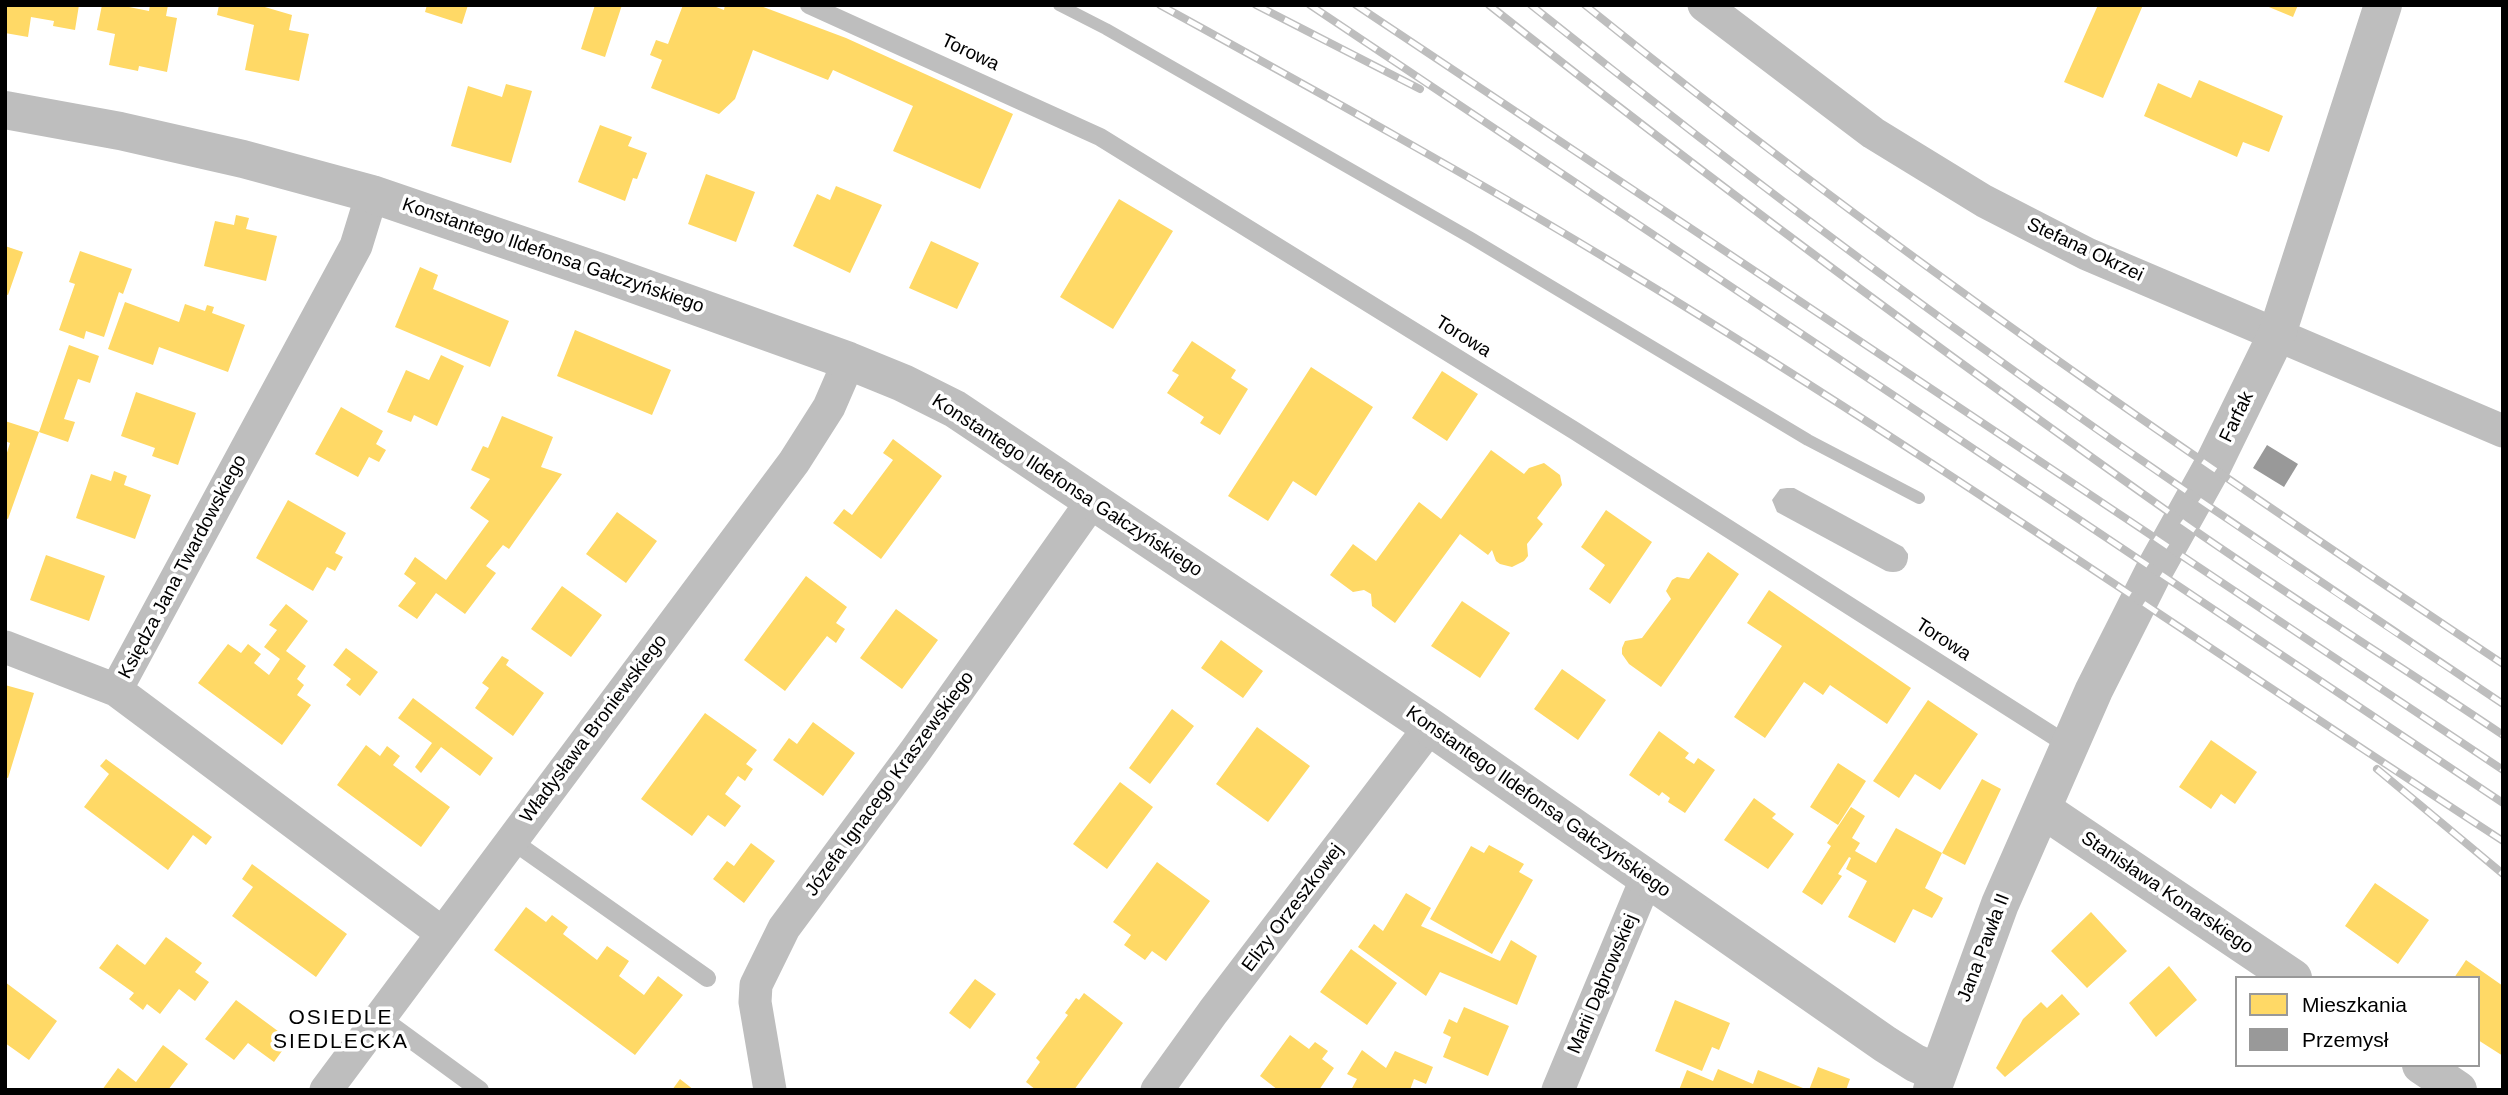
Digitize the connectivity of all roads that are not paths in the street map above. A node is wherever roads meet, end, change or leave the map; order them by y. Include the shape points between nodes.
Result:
1 (809, 5) edge
2 (1704, 5) edge
3 (2383, 5) edge
4 (5, 110) edge
5 (372, 194) junction
6 (2277, 334) junction
7 (849, 361) junction
8 (2503, 431) edge
9 (1093, 500) junction
10 (5, 647) edge
11 (116, 690) junction
12 (1430, 727) junction
13 (2071, 747) junction
14 (2042, 809) junction
15 (511, 840) junction
16 (1647, 877) junction
17 (442, 933) junction
18 (2289, 976) edge
19 (708, 978) dead end
20 (380, 1017) junction
21 (2424, 1067) edge
22 (1935, 1081) edge
23 (326, 1090) edge
24 (480, 1090) edge
25 (770, 1090) edge
26 (1157, 1090) edge
27 (1558, 1090) edge
28 (2458, 1090) edge

1 - 13 lane, Torowa via 1100,137 1575,431
2 - 6 street, Stefana Okrzei via 1873,133 1984,201 2087,254
3 - 6 street, Farfak
4 - 5 street, Konstantego Ildefonsa Gałczyńskiego via 230,156
5 - 7 street, Konstantego Ildefonsa Gałczyńskiego
5 - 11 street, Księdza Jana Twardowskiego via 356,246
6 - 8 street, Stefana Okrzei
6 - 13 street, Farfak via 2119,640
7 - 9 street, Konstantego Ildefonsa Gałczyńskiego via 955,409
7 - 15 street, Władysława Broniewskiego via 829,407 794,462
9 - 12 street, Konstantego Ildefonsa Gałczyńskiego
9 - 25 street, Józefa Ignacego Kraszewskiego via 784,928 756,985
10 - 11 street
11 - 17 street, Księdza Jana Twardowskiego
12 - 16 street, Konstantego Ildefonsa Gałczyńskiego
12 - 26 street, Elizy Orzeszkowej
13 - 14 street, Farfak
14 - 18 street, Stanisława Konarskiego
14 - 22 street, Jana Pawła II via 2000,904
15 - 17 street, Władysława Broniewskiego
15 - 19 lane
16 - 22 street, Konstantego Ildefonsa Gałczyńskiego
16 - 27 street, Marii Dąbrowskiej
17 - 20 street, Władysława Broniewskiego
20 - 23 street, Władysława Broniewskiego
20 - 24 lane
21 - 28 street

